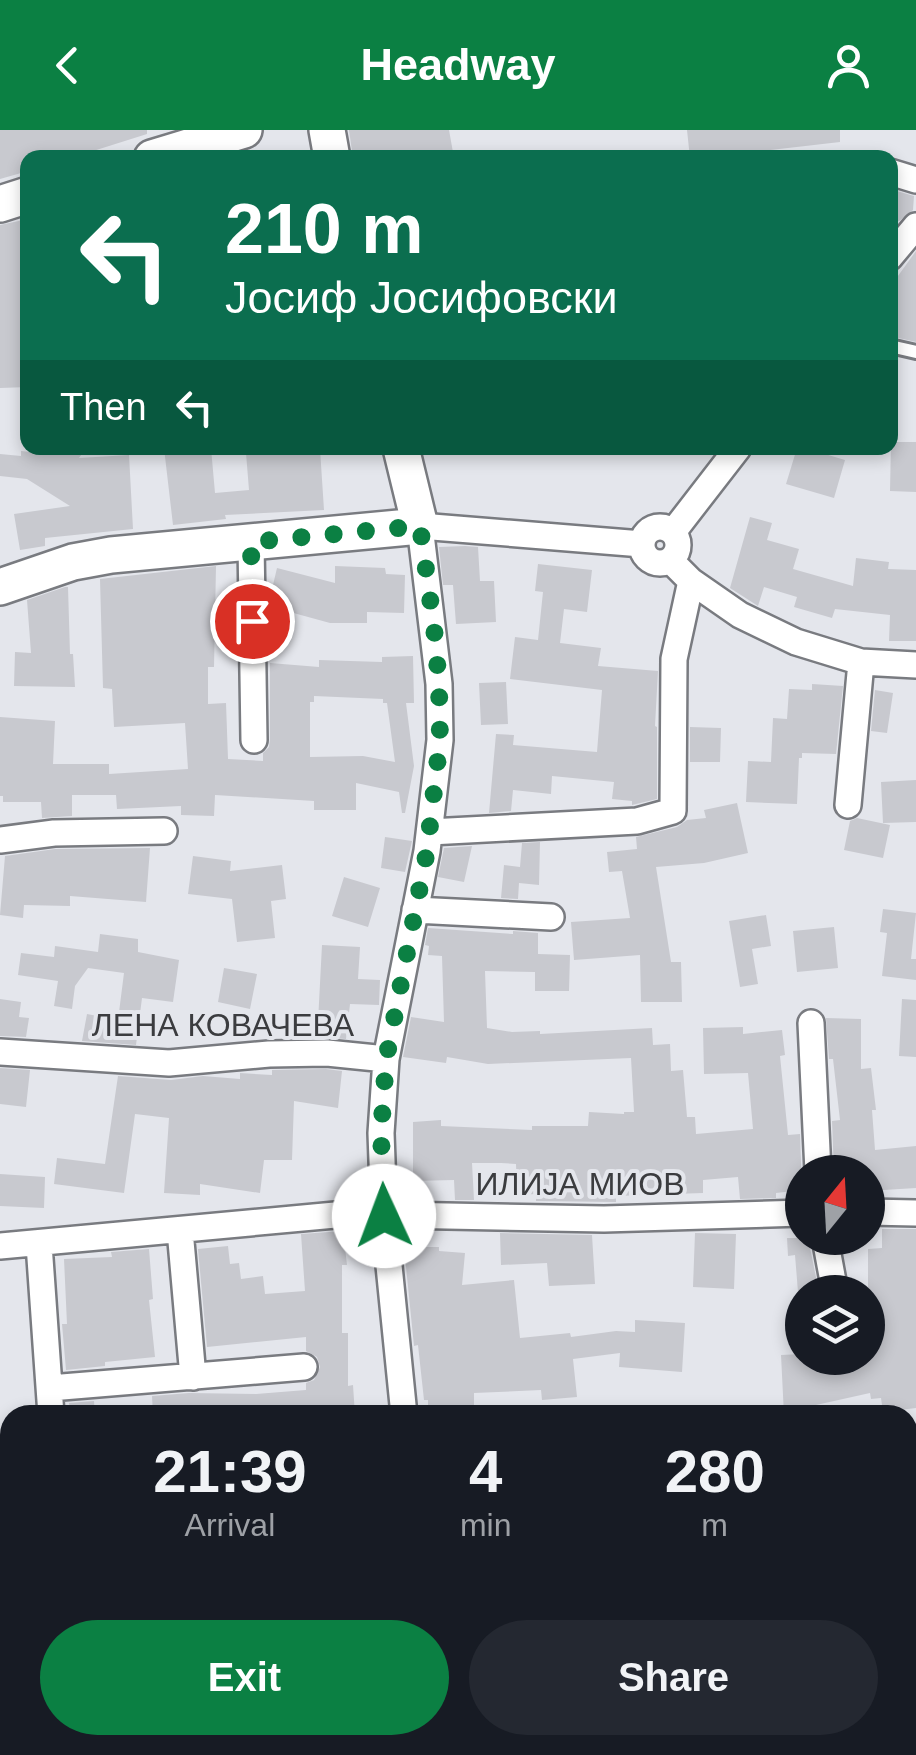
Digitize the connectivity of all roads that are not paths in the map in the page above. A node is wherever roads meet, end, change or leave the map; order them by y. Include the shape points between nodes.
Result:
1 (244, 130) edge
2 (178, 150) edge
3 (916, 226) edge
4 (898, 248) edge
5 (403, 455) edge
6 (732, 455) edge
7 (420, 526) junction
8 (672, 532) junction
9 (251, 542) junction
10 (642, 544) junction
11 (670, 560) junction
12 (691, 581) junction
13 (0, 587) edge
14 (861, 662) junction
15 (916, 665) edge
16 (254, 740) dead end
17 (848, 805) dead end
18 (164, 832) dead end
19 (430, 832) junction
20 (0, 840) edge
21 (415, 910) junction
22 (552, 917) dead end
23 (811, 1023) dead end
24 (0, 1052) edge
25 (386, 1060) junction
26 (817, 1155) edge
27 (885, 1212) edge
28 (916, 1213) edge
29 (785, 1214) edge
30 (384, 1216) junction
31 (180, 1230) junction
32 (39, 1244) junction
33 (0, 1246) edge
34 (304, 1366) dead end
35 (193, 1377) junction
36 (50, 1388) junction
37 (51, 1405) edge
38 (403, 1405) edge

1 - 2 main road
3 - 4 street
5 - 7 main road
6 - 8 street
7 - 9 main road
7 - 10 street
7 - 19 street via 439,684
8 - 10 street via 656,527
8 - 11 street via 678,543
9 - 13 main road via 73,562
9 - 16 street
10 - 11 street via 651,561
11 - 12 street
12 - 14 street via 796,642
12 - 19 street via 674,659 673,811 637,820
14 - 15 street
14 - 17 street
18 - 20 street
19 - 21 street
21 - 22 street
21 - 25 street
23 - 26 street
24 - 25 street, ЛЕНА КОВАЧЕВА via 169,1063 269,1054
25 - 30 street
27 - 28 street
29 - 30 street, ИЛИЈА МИОВ
30 - 31 street, ИЛИЈА МИОВ
30 - 38 street
31 - 32 street, ИЛИЈА МИОВ
31 - 35 street
32 - 33 street, ИЛИЈА МИОВ
32 - 36 street
34 - 35 street
35 - 36 street
36 - 37 street

